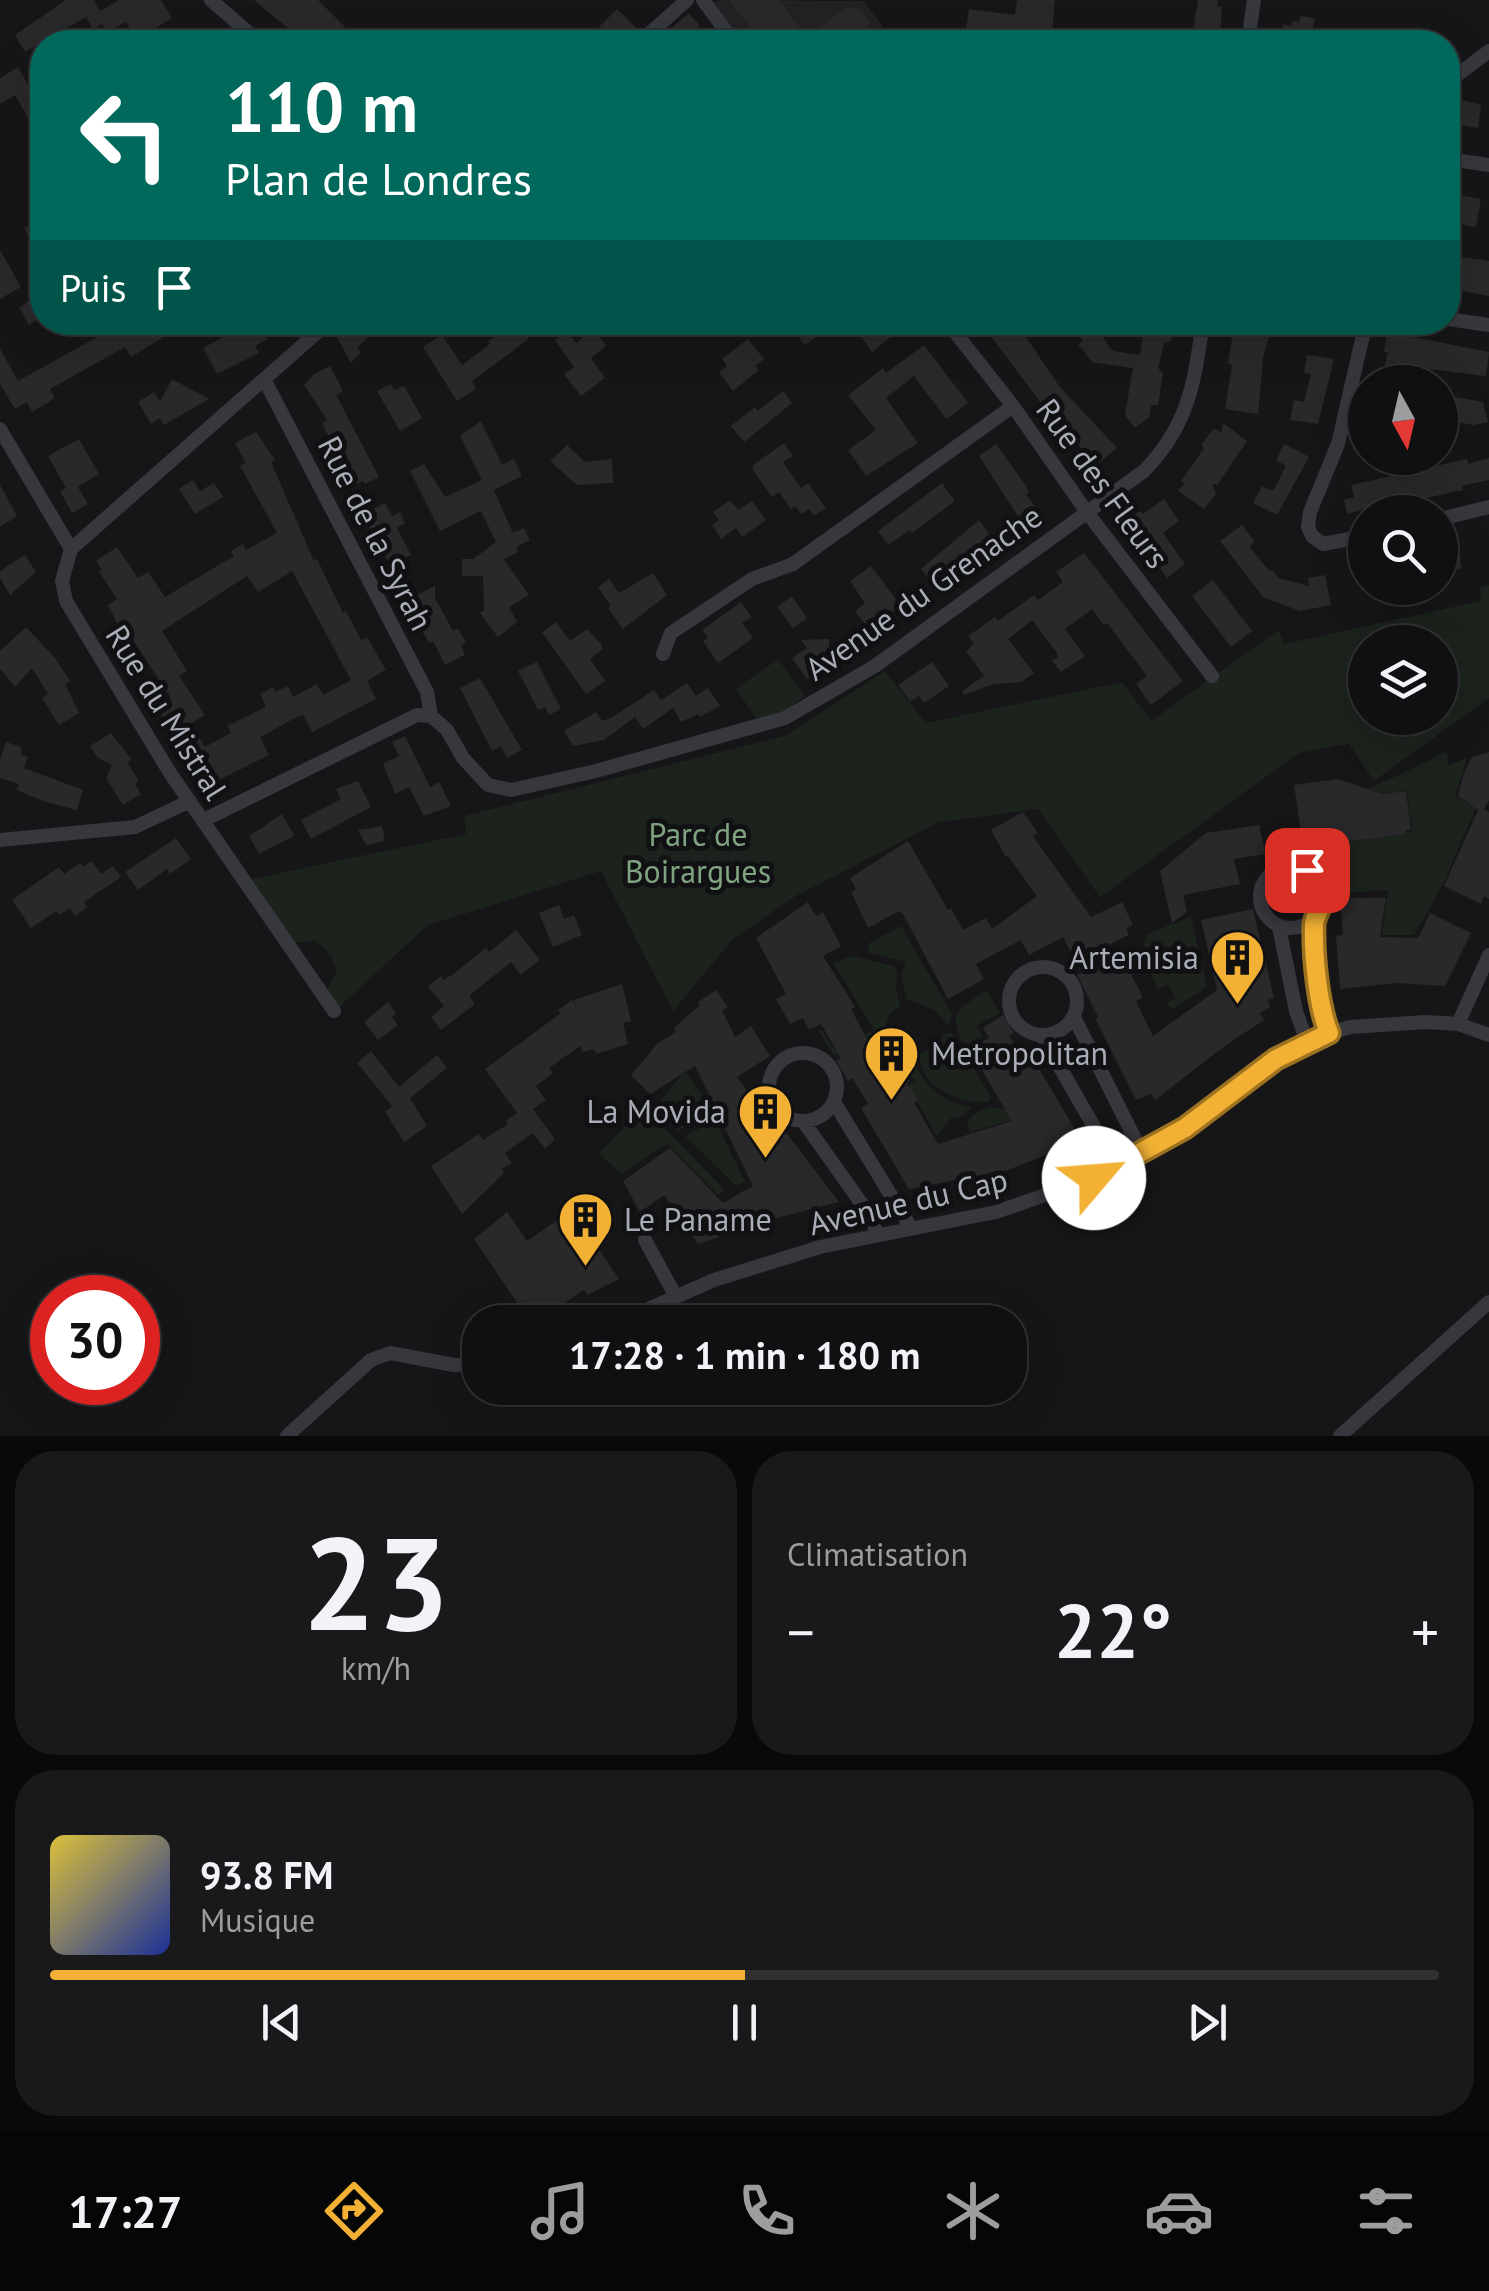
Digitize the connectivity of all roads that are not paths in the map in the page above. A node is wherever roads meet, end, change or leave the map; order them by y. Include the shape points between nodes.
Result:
1 (211, 0) edge
2 (687, 0) edge
3 (704, 0) edge
4 (1254, 0) edge
5 (245, 30) edge
6 (653, 30) edge
7 (725, 30) edge
8 (1250, 30) edge
9 (1489, 51) edge
10 (1460, 73) edge
11 (1460, 160) edge
12 (1489, 164) edge
13 (1460, 321) edge
14 (1489, 325) edge
15 (314, 335) edge
16 (957, 335) edge
17 (1201, 335) edge
18 (1363, 335) edge
19 (264, 379) junction
20 (1013, 406) junction
21 (0, 430) edge
22 (1489, 508) edge
23 (1086, 511) junction
24 (1458, 515) edge
25 (1348, 539) edge
26 (72, 549) junction
27 (663, 654) dead end
28 (1212, 676) dead end
29 (431, 716) junction
30 (190, 801) junction
31 (204, 820) junction
32 (0, 840) edge
33 (1313, 920) junction
34 (1279, 926) junction
35 (1489, 955) edge
36 (334, 1011) dead end
37 (1074, 1017) junction
38 (1458, 1024) junction
39 (1329, 1033) junction
40 (1489, 1035) edge
41 (1042, 1036) junction
42 (1307, 1042) junction
43 (834, 1102) junction
44 (803, 1121) junction
45 (1142, 1154) junction
46 (1116, 1167) junction
47 (911, 1228) junction
48 (877, 1233) junction
49 (645, 1240) dead end
50 (675, 1296) junction
51 (1489, 1302) edge
52 (656, 1305) edge
53 (462, 1365) edge
54 (287, 1436) edge
55 (1340, 1436) edge

1 - 5 street
2 - 6 street
3 - 7 street
4 - 8 street
9 - 10 street
11 - 12 street
13 - 14 street
15 - 19 street
16 - 20 street, Rue des Fleurs
17 - 23 street, Avenue du Grenache via 1191,398 1171,438 1144,471
18 - 25 street via 1338,444 1308,527 1323,544
19 - 26 street
19 - 29 street, Rue de la Syrah via 427,692
20 - 23 street, Rue des Fleurs
20 - 27 street via 793,564 752,579 672,634
21 - 26 street
22 - 24 street
23 - 28 street, Rue des Fleurs
23 - 29 street, Avenue du Grenache via 875,666 785,718 511,790 476,776
26 - 30 street, Rue du Mistral via 62,582 66,602
29 - 31 street via 401,722
30 - 31 street, Rue du Mistral
30 - 32 street via 135,827
31 - 36 street, Rue du Mistral
33 - 34 street
33 - 34 street via 1322,904 1320,885 1307,870 1288,866 1270,873 1259,898
33 - 39 street
34 - 42 street
35 - 38 street
37 - 41 street
37 - 41 street via 1077,994 1065,974 1045,966 1026,971 1010,991 1010,1012 1022,1029
37 - 45 street
38 - 39 street, Avenue du Cap
38 - 40 street, Avenue du Cap
39 - 42 street, Avenue du Cap
41 - 46 street
42 - 45 street, Avenue du Cap
43 - 44 street via 822,1116
43 - 44 street via 837,1086 827,1063 810,1054 784,1059 771,1074 769,1092 777,1110
43 - 47 street
44 - 48 street
45 - 46 street, Avenue du Cap
46 - 47 street, Avenue du Cap via 996,1212
47 - 48 street, Avenue du Cap
48 - 50 street, Avenue du Cap
49 - 50 street
50 - 52 street, Avenue du Cap
51 - 55 street
53 - 54 street via 399,1354 371,1360

